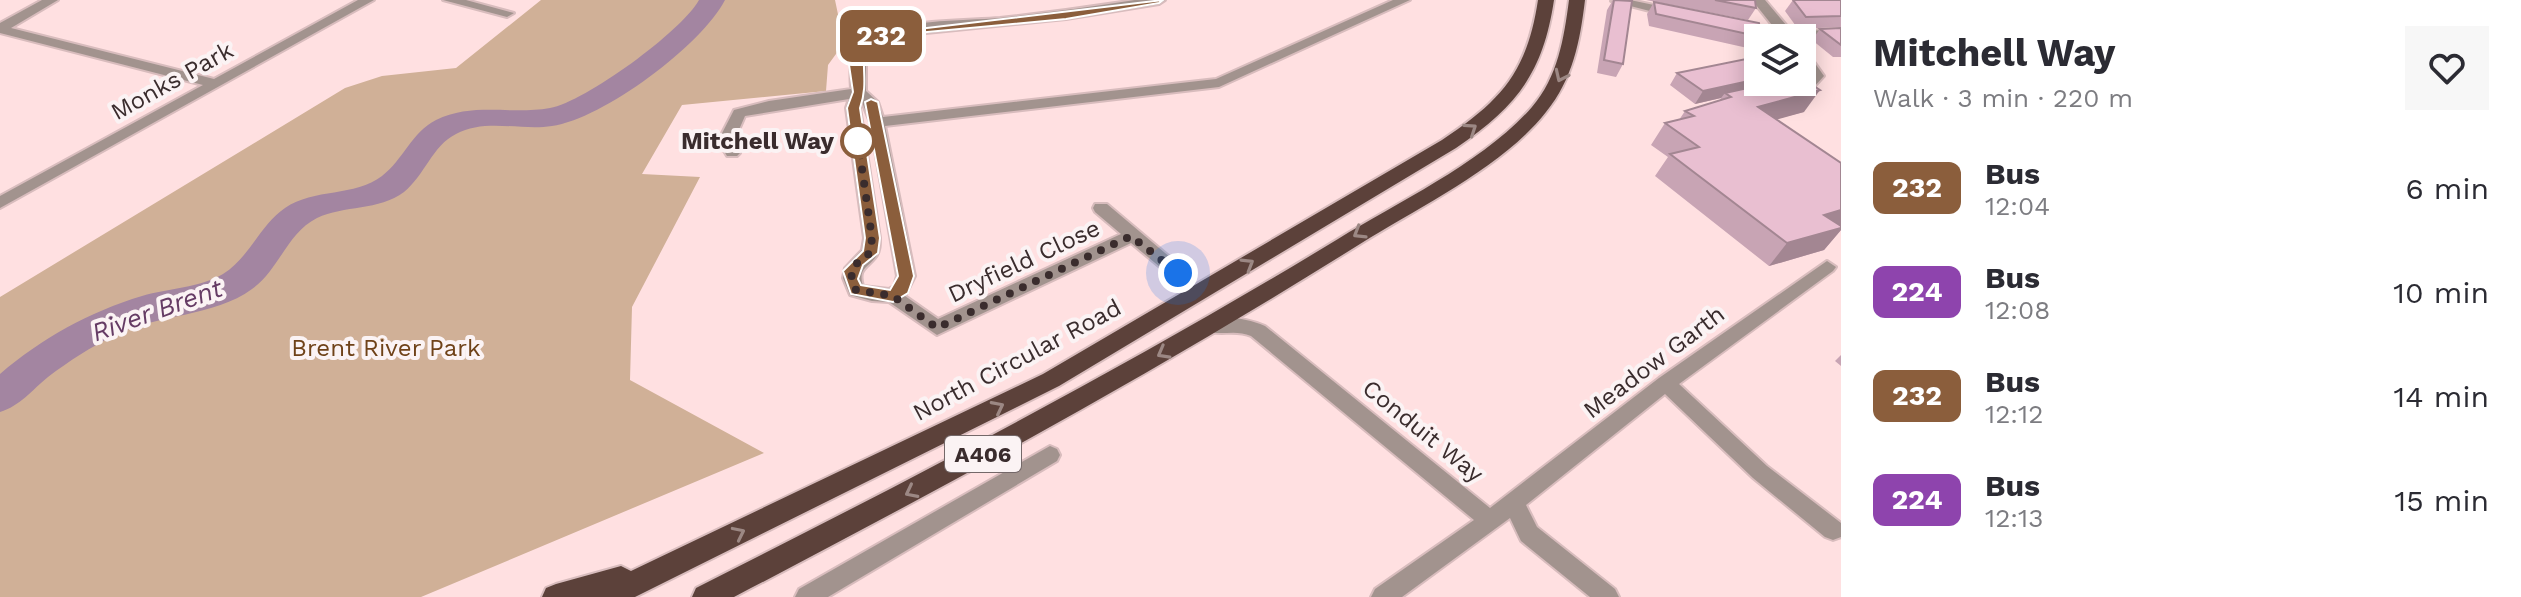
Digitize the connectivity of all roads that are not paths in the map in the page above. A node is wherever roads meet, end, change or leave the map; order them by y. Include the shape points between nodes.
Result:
1 (52, 0) edge
2 (368, 0) edge
3 (449, 0) edge
4 (1159, 0) edge
5 (1404, 0) edge
6 (1546, 0) edge
7 (1577, 0) edge
8 (1758, 0) edge
9 (1617, 1) edge
10 (507, 13) dead end
11 (1695, 17) edge
12 (1726, 23) edge
13 (1778, 24) edge
14 (1744, 27) edge
15 (0, 29) edge
16 (1841, 33) edge
17 (1816, 35) edge
18 (217, 84) junction
19 (859, 92) junction
20 (877, 122) junction
21 (732, 153) dead end
22 (0, 184) edge
23 (16, 194) junction
24 (0, 203) edge
25 (1101, 208) dead end
26 (1131, 236) junction
27 (1827, 267) dead end
28 (1178, 273) dead end
29 (893, 296) junction
30 (1212, 326) junction
31 (1666, 383) junction
32 (1050, 455) dead end
33 (1514, 502) junction
34 (1490, 521) junction
35 (1833, 530) dead end
36 (669, 566) junction
37 (556, 597) edge
38 (606, 597) edge
39 (706, 597) edge
40 (807, 597) edge
41 (1383, 597) edge
42 (1607, 597) edge

1 - 15 street
2 - 18 street, Monks Park
3 - 10 street
4 - 19 street via 880,36 864,45 855,65
5 - 20 street via 1219,83
36 -> 6 highway, North Circular Road / A406 via 1051,380 1476,126 1499,108 1531,68
7 -> 30 highway, A406 via 1566,69 1538,113 1512,137
8 - 13 street
9 - 11 street
12 - 14 street
15 - 18 street
16 - 17 street
18 - 23 street, Monks Park
19 - 20 street via 871,102
19 - 21 street via 739,113 726,141
19 - 29 street via 853,108 872,238 870,253 850,271 851,279 856,290
20 - 29 street via 906,276
22 - 23 street
23 - 24 street, Monks Park
25 - 26 street, Dryfield Close
26 - 28 street, Dryfield Close
26 - 29 street, Dryfield Close via 937,328
27 - 31 street, Meadow Garth
30 - 34 street, Conduit Way via 1242,324 1258,331
30 -> 39 highway, A406 via 966,464
31 - 33 street, Meadow Garth
31 - 35 street via 1760,472
32 - 40 street
33 - 34 street, Meadow Garth
33 - 42 street via 1529,534
34 - 41 street
36 - 37 highway
36 - 38 highway, North Circular Road / A406

